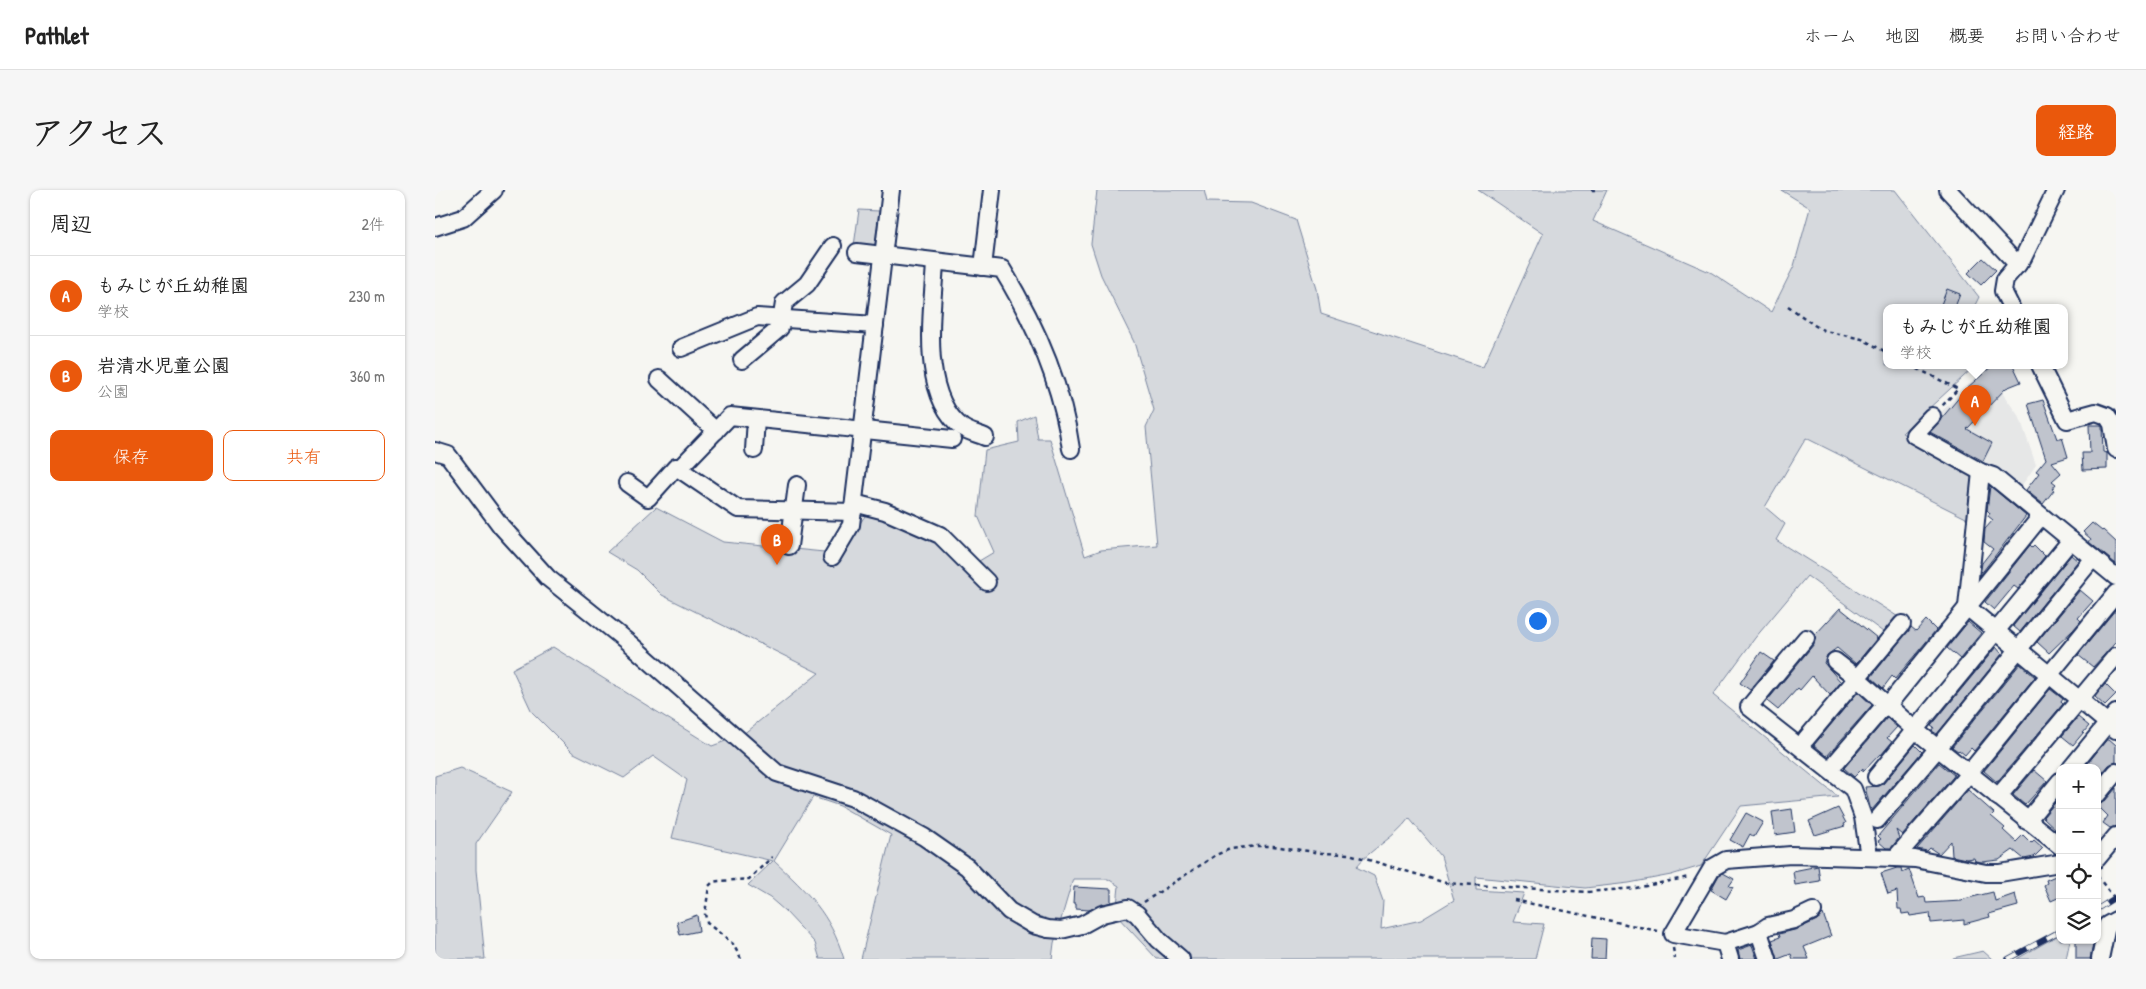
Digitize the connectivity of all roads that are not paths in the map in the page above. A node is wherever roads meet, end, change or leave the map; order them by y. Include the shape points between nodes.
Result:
1 (494, 190) edge
2 (891, 190) edge
3 (992, 190) edge
4 (1948, 190) edge
5 (2056, 190) edge
6 (435, 227) edge
7 (833, 246) dead end
8 (857, 252) dead end
9 (884, 255) junction
10 (935, 262) junction
11 (2018, 265) junction
12 (983, 267) junction
13 (2010, 304) edge
14 (781, 319) junction
15 (875, 325) junction
16 (681, 348) dead end
17 (743, 360) dead end
18 (2042, 369) edge
19 (659, 379) dead end
20 (1932, 416) road end
21 (757, 419) junction
22 (716, 431) junction
23 (863, 431) junction
24 (985, 437) dead end
25 (952, 439) dead end
26 (2116, 448) edge
27 (1071, 449) dead end
28 (753, 450) dead end
29 (435, 451) edge
30 (679, 469) junction
31 (1981, 472) junction
32 (627, 483) dead end
33 (797, 485) dead end
34 (853, 508) junction
35 (794, 511) junction
36 (2041, 516) junction
37 (2071, 540) junction
38 (789, 546) dead end
39 (832, 556) dead end
40 (2093, 558) junction
41 (2116, 577) edge
42 (987, 582) dead end
43 (2116, 593) edge
44 (1967, 607) junction
45 (1902, 624) dead end
46 (1997, 632) junction
47 (1807, 639) dead end
48 (2018, 650) junction
49 (2116, 656) edge
50 (1835, 661) dead end
51 (2049, 675) junction
52 (1857, 678) junction
53 (2079, 700) junction
54 (1886, 705) junction
55 (2113, 722) edge
56 (1915, 730) junction
57 (1806, 739) dead end
58 (1938, 748) junction
59 (1837, 761) dead end
60 (2075, 764) edge
61 (1969, 772) junction
62 (2116, 772) edge
63 (1876, 777) dead end
64 (2056, 786) edge
65 (2101, 790) edge
66 (1998, 796) junction
67 (1877, 820) dead end
68 (2027, 821) junction
69 (2116, 836) edge
70 (2056, 842) edge
71 (2101, 854) edge
72 (1869, 857) junction
73 (1895, 858) junction
74 (2056, 864) edge
75 (1813, 911) dead end
76 (2116, 920) edge
77 (1759, 932) junction
78 (1725, 943) junction
79 (1181, 959) edge
80 (1730, 959) edge
81 (1768, 959) edge
82 (2100, 959) edge

1 - 6 street via 463,218
2 - 9 street
3 - 12 street
4 - 11 street
5 - 11 street
7 - 14 street via 807,284 784,303
8 - 9 street
9 - 10 street
9 - 15 street
10 - 12 street
10 - 24 street via 930,354 940,398 964,428
11 - 13 street via 2005,279 2003,291
12 - 27 street via 1002,269 1025,308 1059,394
14 - 15 street
14 - 16 street via 757,317
14 - 17 street via 780,328
15 - 23 street
18 - 26 street via 2067,420 2096,412 2107,416 2112,424
19 - 22 street
20 - 31 street via 1913,435
21 - 22 street via 730,416
21 - 23 street
21 - 28 street
22 - 30 street
23 - 25 street
23 - 34 street
29 - 79 street via 448,455 501,526 548,578 629,643 777,773 853,798 924,837 967,867 1009,911 1033,925 1061,930 1128,908
30 - 32 street via 676,467 648,498
30 - 35 street via 738,510
31 - 36 street via 1993,476
31 - 44 street
33 - 35 street
34 - 35 street
34 - 39 street via 851,524
34 - 42 street via 885,511 940,535
35 - 38 street
36 - 37 street
36 - 44 street
37 - 40 street
37 - 46 street
40 - 41 street
40 - 48 street
43 - 51 street
44 - 46 street
44 - 54 street
45 - 52 street
46 - 48 street
46 - 56 street
47 - 72 street via 1749,707 1853,789 1863,817
48 - 51 street
48 - 58 street
49 - 53 street
50 - 52 street
51 - 53 street
51 - 61 street
52 - 54 street
52 - 57 street
53 - 55 street
53 - 66 street
54 - 56 street
54 - 59 street
55 - 60 street
56 - 58 street
56 - 63 street
58 - 61 street
58 - 67 street
61 - 66 street
61 - 73 street
62 - 65 street
64 - 68 street
66 - 68 street
68 - 70 street
69 - 71 street
72 - 73 street
72 - 78 street via 1791,855 1739,858 1711,868 1673,934
73 - 74 street via 1986,873
75 - 77 street
76 - 82 street via 2107,925
77 - 78 street
77 - 81 street
78 - 80 street

